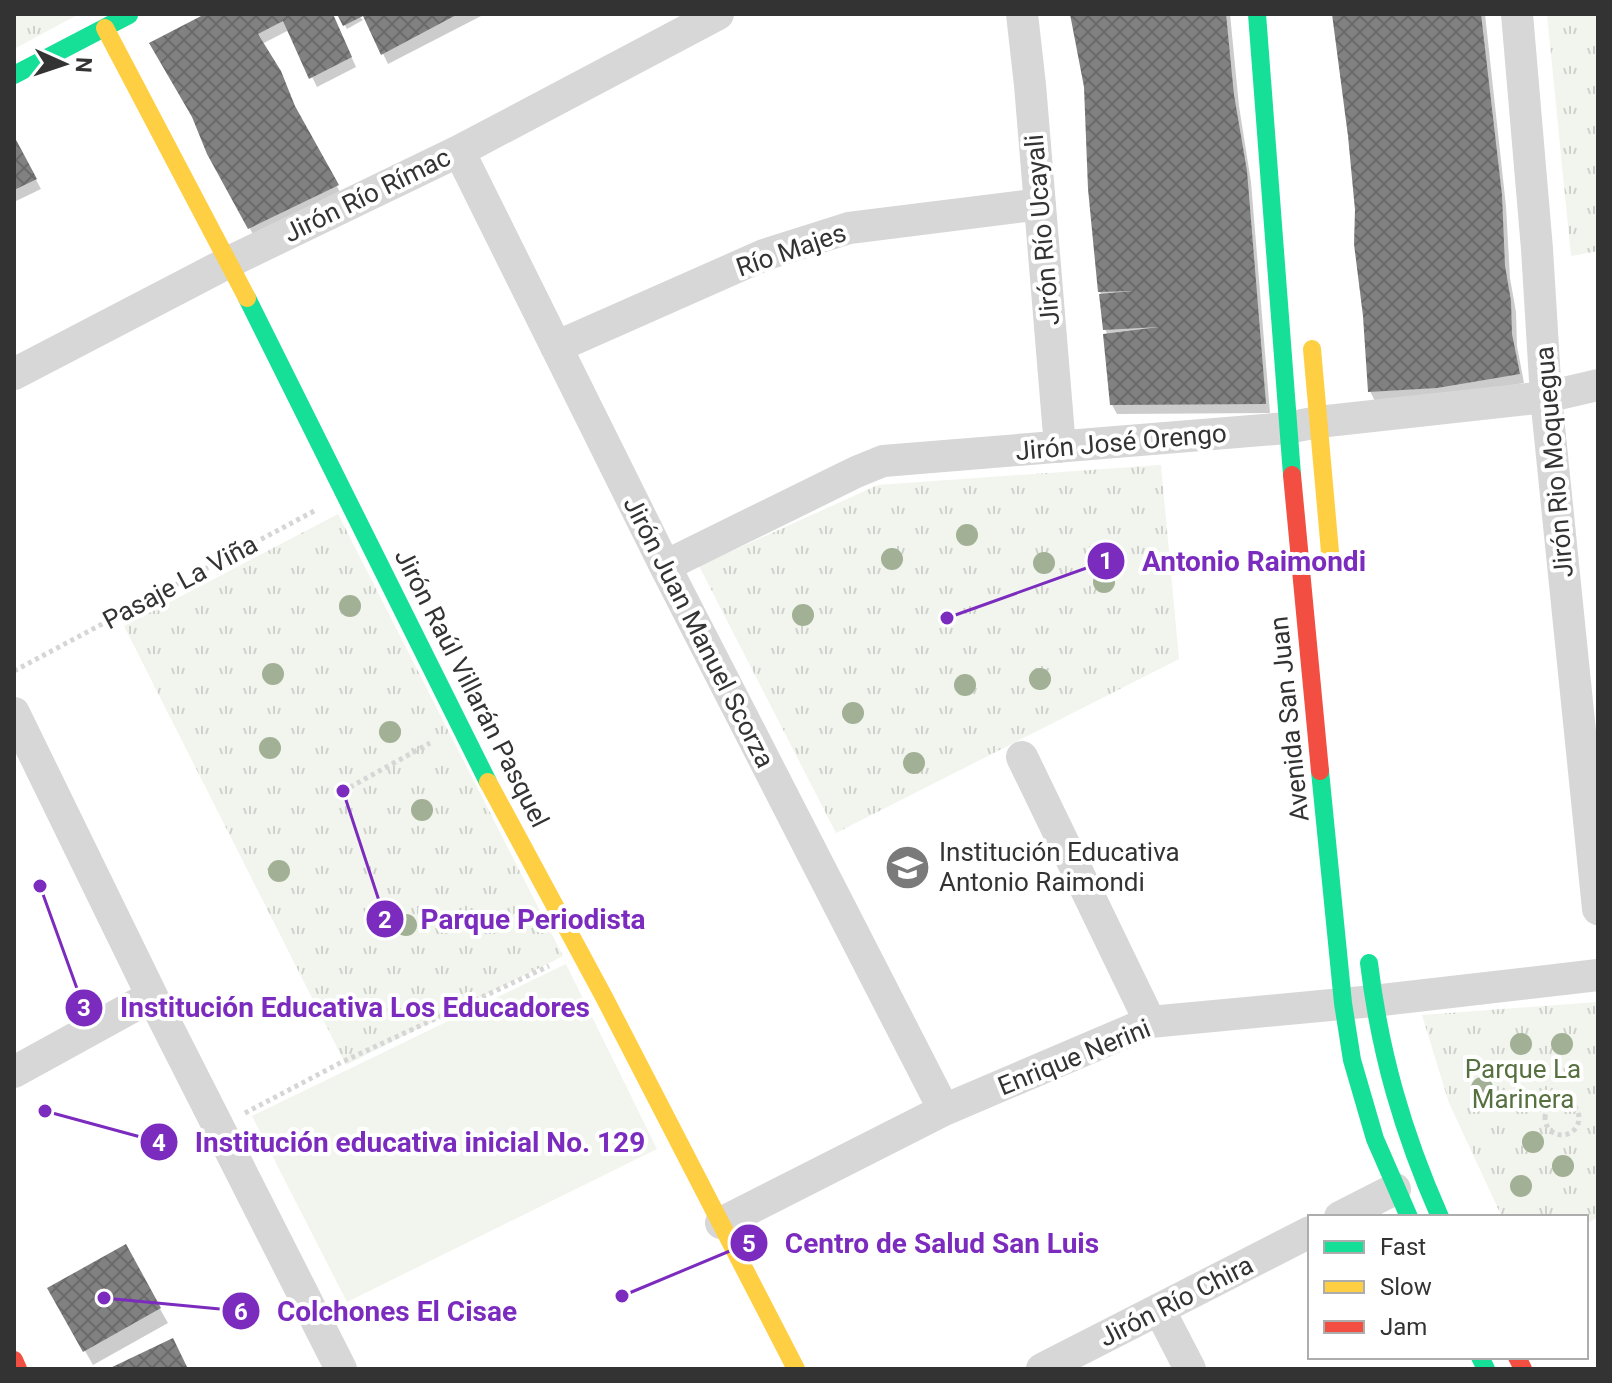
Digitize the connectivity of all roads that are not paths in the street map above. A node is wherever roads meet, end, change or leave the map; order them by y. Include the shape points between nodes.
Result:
1 (130, 14) edge
2 (718, 14) edge
3 (1022, 14) edge
4 (1257, 14) edge
5 (1517, 14) edge
6 (105, 28) junction
7 (14, 75) edge
8 (459, 151) junction
9 (1040, 204) junction
10 (229, 262) junction
11 (1310, 328) dead end
12 (556, 347) junction
13 (14, 374) edge
14 (1598, 385) edge
15 (1546, 397) junction
16 (1302, 425) junction
17 (1060, 447) junction
18 (1331, 563) dead end
19 (665, 566) junction
20 (14, 713) edge
21 (1022, 757) dead end
22 (1598, 909) edge
23 (1367, 939) dead end
24 (1598, 975) edge
25 (152, 996) junction
26 (1358, 1002) junction
27 (1150, 1022) junction
28 (14, 1072) edge
29 (944, 1110) junction
30 (1402, 1203) edge
31 (1349, 1215) edge
32 (1439, 1215) edge
33 (721, 1223) junction
34 (1308, 1233) edge
35 (1159, 1309) junction
36 (14, 1360) edge
37 (18, 1369) edge
38 (341, 1369) edge
39 (796, 1369) edge
40 (1042, 1369) edge
41 (1190, 1369) edge

1 - 6 street
2 - 8 street, Jirón Río Rímac
3 - 9 street, Jirón Río Ucayali
4 - 16 street, Avenida San Juan
5 - 15 street, Jirón Rio Moquegua
6 - 7 street
6 - 10 street, Jirón Raúl Villarán Pasquel
8 - 10 street, Jirón Río Rímac
8 - 12 street, Jirón Juan Manuel Scorza
9 - 12 street, Río Majes via 849,228 764,255
9 - 17 street, Jirón Río Ucayali
10 - 13 street, Jirón Río Rímac
10 - 33 street, Jirón Raúl Villarán Pasquel via 499,804
11 - 16 street, Avenida San Juan
12 - 19 street, Jirón Juan Manuel Scorza
14 - 15 street, Jirón José Orengo
15 - 16 street, Jirón José Orengo
15 - 22 street, Jirón Rio Moquegua
16 - 17 street, Jirón José Orengo
16 - 18 street, Avenida San Juan
16 - 26 street, Avenida San Juan
17 - 19 street, Jirón José Orengo via 883,461
19 - 29 street, Jirón Juan Manuel Scorza
20 - 25 street
21 - 27 street
23 - 26 street, Avenida San Juan
24 - 26 street, Enrique Nerini
25 - 28 street
25 - 38 street
26 - 27 street, Enrique Nerini
26 - 30 street, Avenida San Juan via 1354,1071 1377,1148
26 - 32 street, Avenida San Juan via 1380,1046 1406,1137
27 - 29 street, Enrique Nerini
29 - 33 street, Enrique Nerini
30 - 31 street
33 - 39 street, Jirón Raúl Villarán Pasquel
34 - 35 street, Jirón Río Chira
35 - 40 street, Jirón Río Chira
35 - 41 street
36 - 37 street

